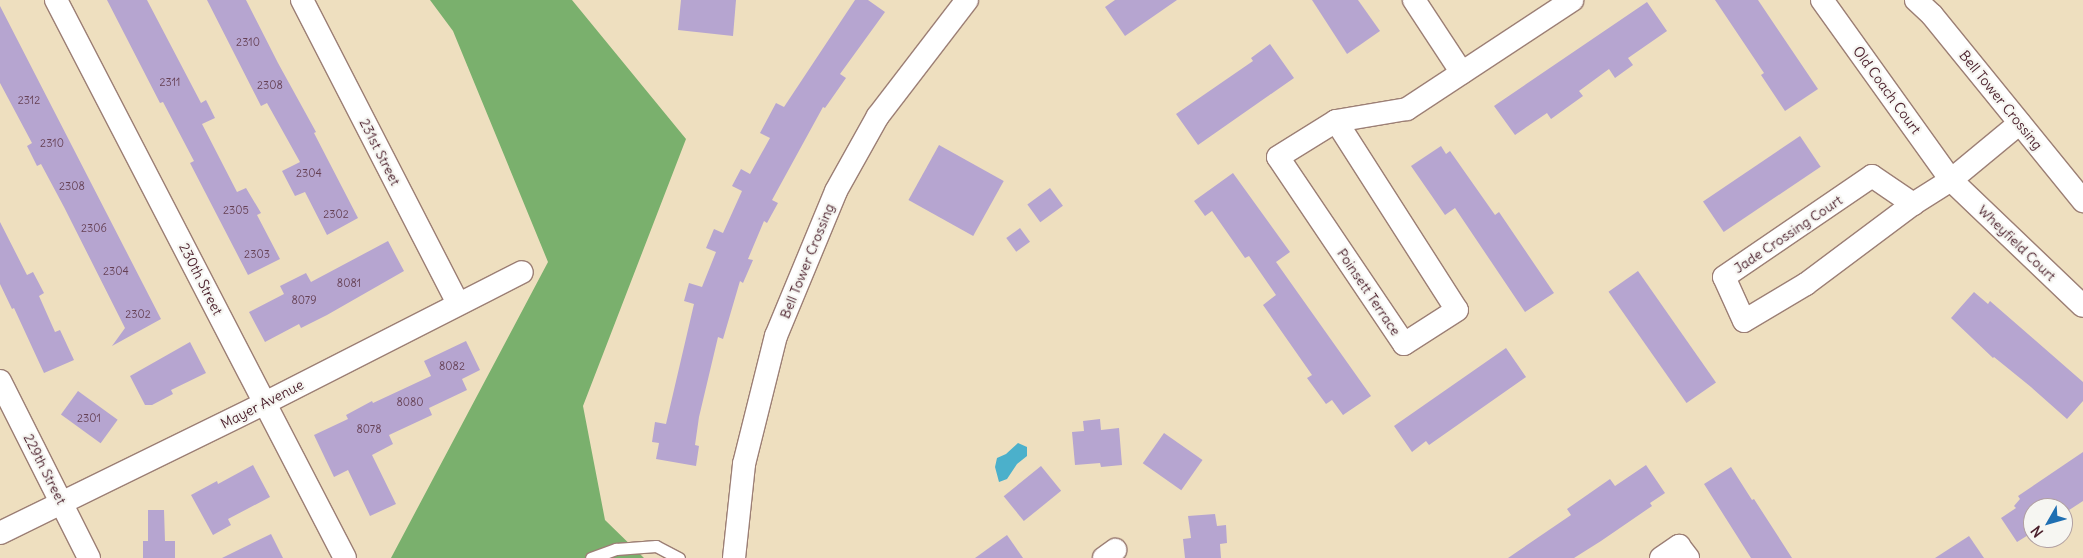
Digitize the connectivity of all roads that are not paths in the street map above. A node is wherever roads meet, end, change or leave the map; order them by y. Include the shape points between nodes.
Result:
1 (56, 0) edge
2 (302, 0) edge
3 (967, 0) edge
4 (1414, 0) edge
5 (1572, 0) edge
6 (1822, 0) edge
7 (1916, 0) edge
8 (1462, 73) junction
9 (1336, 121) junction
10 (2020, 123) junction
11 (1951, 180) junction
12 (2083, 201) edge
13 (1913, 204) junction
14 (522, 272) dead end
15 (458, 304) junction
16 (2083, 306) edge
17 (0, 381) edge
18 (265, 403) junction
19 (62, 503) junction
20 (0, 534) edge
21 (89, 558) edge
22 (346, 558) edge
23 (591, 558) edge
24 (679, 558) edge
25 (734, 558) edge
26 (1661, 558) edge
27 (1688, 558) edge

1 - 18 street, 230th Street
2 - 15 street, 231st Street
3 - 25 street, Bell Tower Crossing via 878,116 836,191 776,336 744,464
4 - 8 street
5 - 8 street, Poinsett Terrace
6 - 11 street, Old Coach Court
7 - 10 street, Bell Tower Crossing via 1932,15
8 - 9 street, Poinsett Terrace via 1406,109
9 - 9 street, Poinsett Terrace via 1457,310 1404,344 1278,157
10 - 11 street, Jade Crossing Court
10 - 12 street, Bell Tower Crossing
11 - 13 street, Jade Crossing Court
11 - 16 street, Wheyfield Court
13 - 13 street, Jade Crossing Court via 1872,176 1724,277 1744,322 1806,284
14 - 15 street, Mayer Avenue
15 - 18 street, Mayer Avenue
17 - 19 street, 229th Street
18 - 19 street, Mayer Avenue
18 - 22 street, 230th Street
19 - 20 street, Mayer Avenue
19 - 21 street, 229th Street
23 - 24 lane via 616,550 656,546
26 - 27 street via 1679,546

